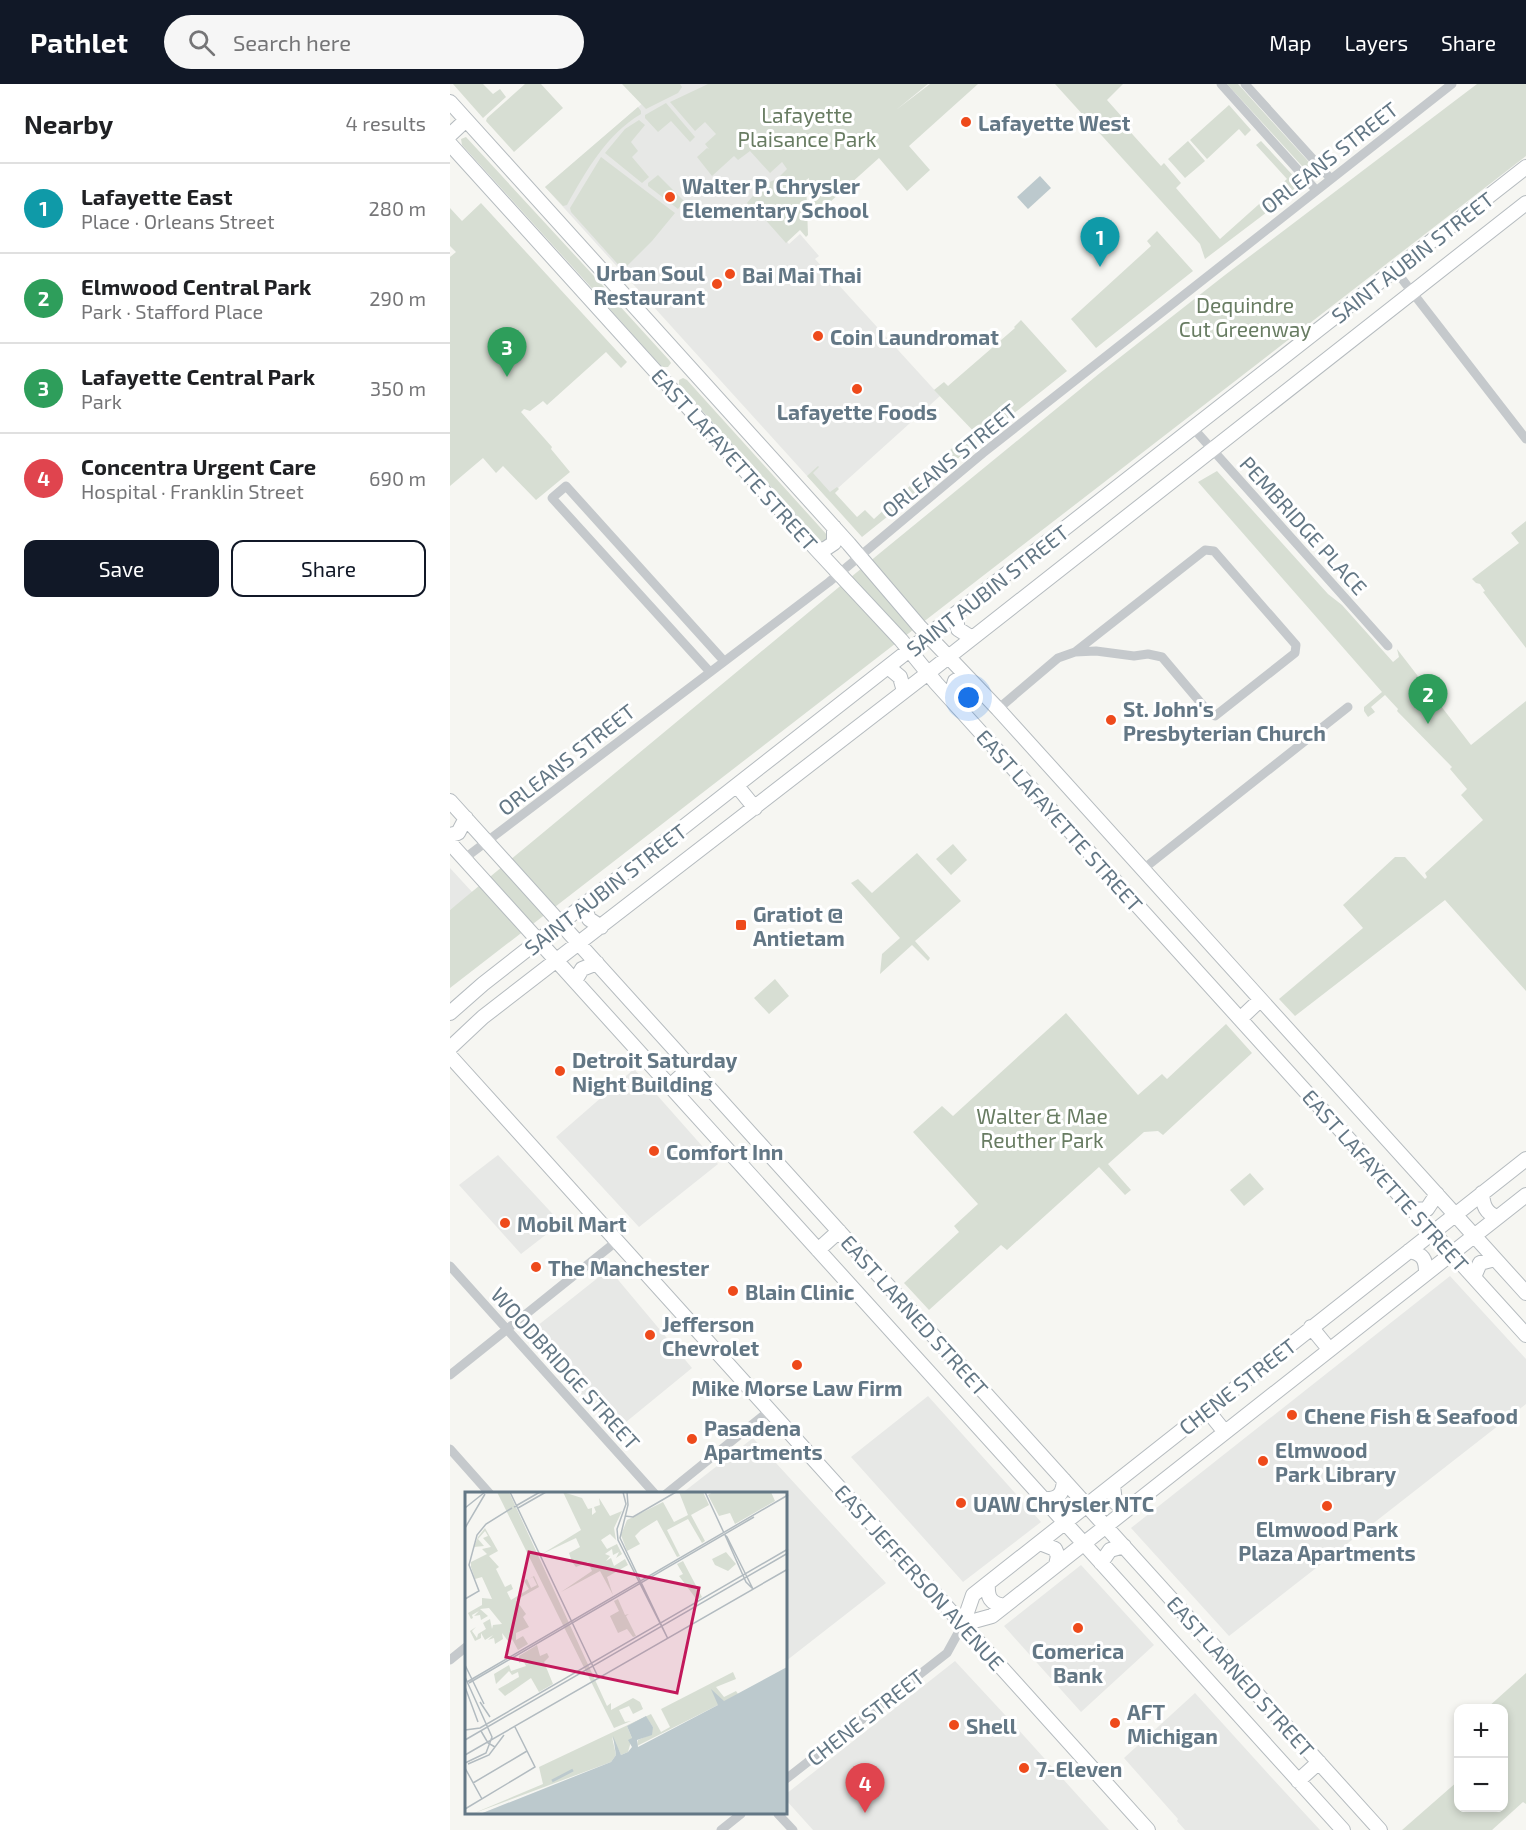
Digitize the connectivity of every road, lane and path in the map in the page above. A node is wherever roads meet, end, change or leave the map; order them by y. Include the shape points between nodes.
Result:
1 (1221, 84) edge
2 (1245, 84) edge
3 (1452, 84) edge
4 (450, 102) edge
5 (466, 120) junction
6 (450, 135) edge
7 (450, 144) edge
8 (1526, 167) edge
9 (1331, 179) junction
10 (1316, 190) junction
11 (1526, 203) edge
12 (1395, 270) junction
13 (1412, 292) junction
14 (675, 372) junction
15 (1193, 428) junction
16 (1526, 439) edge
17 (1212, 449) junction
18 (834, 527) junction
19 (817, 550) junction
20 (859, 556) junction
21 (641, 569) junction
22 (840, 573) junction
23 (627, 581) junction
24 (955, 615) junction
25 (929, 636) junction
26 (972, 638) junction
27 (1388, 646) dead end
28 (909, 651) junction
29 (1075, 652) junction
30 (948, 657) junction
31 (724, 661) junction
32 (888, 667) junction
33 (710, 672) junction
34 (928, 673) junction
35 (965, 676) junction
36 (904, 691) junction
37 (950, 698) junction
38 (1348, 707) dead end
39 (998, 710) junction
40 (1046, 784) junction
41 (737, 786) junction
42 (450, 801) edge
43 (755, 808) junction
44 (466, 818) junction
45 (450, 835) edge
46 (488, 842) junction
47 (450, 843) edge
48 (465, 858) junction
49 (1142, 870) junction
50 (584, 906) junction
51 (561, 923) junction
52 (601, 927) junction
53 (539, 941) junction
54 (579, 943) junction
55 (518, 957) junction
56 (556, 960) junction
57 (597, 963) junction
58 (533, 978) junction
59 (575, 981) junction
60 (1260, 1000) junction
61 (455, 1009) edge
62 (1240, 1019) junction
63 (477, 1023) junction
64 (450, 1048) edge
65 (450, 1056) edge
66 (691, 1067) junction
67 (670, 1086) junction
68 (1526, 1159) edge
69 (1482, 1193) junction
70 (1437, 1194) junction
71 (1526, 1195) edge
72 (1414, 1210) junction
73 (1455, 1214) junction
74 (1497, 1217) junction
75 (839, 1231) junction
76 (1433, 1232) junction
77 (1474, 1235) junction
78 (617, 1241) junction
79 (818, 1250) junction
80 (1409, 1251) junction
81 (1452, 1253) junction
82 (1496, 1259) junction
83 (450, 1266) edge
84 (1426, 1273) junction
85 (1474, 1277) junction
86 (1526, 1293) edge
87 (1311, 1328) junction
88 (507, 1329) junction
89 (1526, 1335) edge
90 (1329, 1349) junction
91 (450, 1375) edge
92 (1206, 1410) junction
93 (769, 1411) junction
94 (1224, 1431) junction
95 (450, 1449) edge
96 (1064, 1480) junction
97 (1113, 1485) junction
98 (488, 1492) edge
99 (653, 1492) edge
100 (668, 1492) edge
101 (1043, 1499) junction
102 (1086, 1505) junction
103 (1129, 1508) junction
104 (1065, 1523) junction
105 (1106, 1527) junction
106 (1040, 1543) junction
107 (1084, 1544) junction
108 (1124, 1546) junction
109 (1101, 1563) junction
110 (1056, 1565) junction
111 (988, 1583) junction
112 (1005, 1605) junction
113 (963, 1624) junction
114 (465, 1648) edge
115 (450, 1660) edge
116 (1319, 1762) junction
117 (788, 1777) edge
118 (1298, 1780) junction
119 (740, 1815) edge
120 (779, 1815) edge
121 (721, 1830) edge
122 (793, 1830) edge
123 (1148, 1830) edge
124 (1343, 1830) edge
125 (1380, 1830) edge

1 - 10 street
2 - 9 street
3 - 9 street, ORLEANS STREET
4 - 5 street, EAST LAFAYETTE STREET
5 - 6 street
5 - 14 street, EAST LAFAYETTE STREET
7 - 14 street, EAST LAFAYETTE STREET
8 - 12 street, SAINT AUBIN STREET
9 - 10 street, ORLEANS STREET
10 - 20 street, ORLEANS STREET
11 - 13 street, SAINT AUBIN STREET
12 - 13 street
12 - 15 street, SAINT AUBIN STREET
13 - 16 street
13 - 17 street, SAINT AUBIN STREET
14 - 18 street, EAST LAFAYETTE STREET
14 - 19 street, EAST LAFAYETTE STREET
15 - 17 street, PEMBRIDGE PLACE
15 - 24 street, SAINT AUBIN STREET
17 - 26 street, SAINT AUBIN STREET
17 - 27 street, PEMBRIDGE PLACE
18 - 19 street via 834,543
18 - 20 street, EAST LAFAYETTE STREET
19 - 22 street, EAST LAFAYETTE STREET
20 - 22 street, ORLEANS STREET
20 - 25 street, EAST LAFAYETTE STREET
21 - 23 street
21 - 23 street via 566,486 552,498
21 - 31 street
22 - 28 street, EAST LAFAYETTE STREET
22 - 31 street, ORLEANS STREET
23 - 33 street
24 - 25 street, SAINT AUBIN STREET
24 - 26 street via 958,629
25 - 28 street, SAINT AUBIN STREET
25 - 30 street, EAST LAFAYETTE STREET
26 - 30 street, SAINT AUBIN STREET
28 - 32 street, SAINT AUBIN STREET
28 - 34 street, EAST LAFAYETTE STREET
29 - 29 street via 1162,657 1215,716 1295,653 1296,645 1214,551 1205,549
29 - 39 street via 1058,658
30 - 34 street, SAINT AUBIN STREET
30 - 35 street, EAST LAFAYETTE STREET
31 - 33 street, ORLEANS STREET
32 - 36 street via 900,677
32 - 41 street, SAINT AUBIN STREET
33 - 46 street, ORLEANS STREET
34 - 36 street, SAINT AUBIN STREET
34 - 37 street, EAST LAFAYETTE STREET
35 - 37 street via 955,681
35 - 39 street, EAST LAFAYETTE STREET
36 - 43 street, SAINT AUBIN STREET
37 - 40 street, EAST LAFAYETTE STREET
38 - 49 street
39 - 40 street, EAST LAFAYETTE STREET
40 - 49 street, EAST LAFAYETTE STREET
40 - 62 street, EAST LAFAYETTE STREET
41 - 43 street
41 - 50 street, SAINT AUBIN STREET
42 - 44 street, EAST LARNED STREET
43 - 52 street, SAINT AUBIN STREET
44 - 45 street via 458,832
44 - 46 street, EAST LARNED STREET
46 - 48 street, ORLEANS STREET
46 - 51 street, EAST LARNED STREET
47 - 48 street, EAST LARNED STREET
48 - 53 street, EAST LARNED STREET
49 - 60 street, EAST LAFAYETTE STREET
50 - 51 street, SAINT AUBIN STREET
50 - 52 street via 589,919
51 - 53 street, SAINT AUBIN STREET
51 - 54 street, EAST LARNED STREET
52 - 54 street, SAINT AUBIN STREET
53 - 55 street, SAINT AUBIN STREET
53 - 56 street, EAST LARNED STREET
54 - 56 street, SAINT AUBIN STREET
54 - 57 street, EAST LARNED STREET
55 - 58 street via 529,965
55 - 61 street, SAINT AUBIN STREET
56 - 58 street, SAINT AUBIN STREET
56 - 59 street, EAST LARNED STREET
57 - 59 street via 582,969
57 - 66 street, EAST LARNED STREET
58 - 63 street, SAINT AUBIN STREET
59 - 67 street, EAST LARNED STREET
60 - 62 street
60 - 70 street, EAST LAFAYETTE STREET
61 - 63 street
62 - 72 street, EAST LAFAYETTE STREET
63 - 64 street, SAINT AUBIN STREET
65 - 78 street, EAST JEFFERSON AVENUE
66 - 67 street
66 - 75 street, EAST LARNED STREET
67 - 79 street, EAST LARNED STREET
68 - 69 street, CHENE STREET
69 - 73 street, CHENE STREET
69 - 74 street via 1485,1209
70 - 72 street via 1427,1209
70 - 73 street, EAST LAFAYETTE STREET
71 - 74 street, CHENE STREET
72 - 76 street, EAST LAFAYETTE STREET
73 - 76 street, CHENE STREET
73 - 77 street, EAST LAFAYETTE STREET
74 - 77 street, CHENE STREET
75 - 79 street
75 - 96 street, EAST LARNED STREET
76 - 80 street, CHENE STREET
76 - 81 street, EAST LAFAYETTE STREET
77 - 81 street, CHENE STREET
77 - 82 street, EAST LAFAYETTE STREET
78 - 88 street
78 - 93 street, EAST JEFFERSON AVENUE
79 - 101 street, EAST LARNED STREET
80 - 84 street via 1425,1259
80 - 87 street, CHENE STREET
81 - 84 street, CHENE STREET
81 - 85 street, EAST LAFAYETTE STREET
82 - 85 street via 1480,1263
82 - 86 street, EAST LAFAYETTE STREET
83 - 88 street, WOODBRIDGE STREET
84 - 90 street, CHENE STREET
85 - 89 street, EAST LAFAYETTE STREET
87 - 90 street
87 - 92 street, CHENE STREET
88 - 91 street
88 - 99 street, WOODBRIDGE STREET
90 - 94 street, CHENE STREET
92 - 94 street
92 - 97 street, CHENE STREET
93 - 100 street
93 - 113 street, EAST JEFFERSON AVENUE
94 - 103 street, CHENE STREET
95 - 98 street
96 - 101 street via 1059,1496
96 - 102 street, EAST LARNED STREET
97 - 102 street, CHENE STREET
97 - 103 street via 1115,1502
101 - 104 street, EAST LARNED STREET
102 - 104 street, CHENE STREET
102 - 105 street, EAST LARNED STREET
103 - 105 street, CHENE STREET
104 - 106 street, CHENE STREET
104 - 107 street, EAST LARNED STREET
105 - 107 street, CHENE STREET
105 - 108 street, EAST LARNED STREET
106 - 110 street via 1055,1549
106 - 111 street, CHENE STREET
107 - 109 street, EAST LARNED STREET
107 - 110 street, CHENE STREET
108 - 109 street via 1110,1550
108 - 116 street, EAST LARNED STREET
109 - 118 street, EAST LARNED STREET
110 - 112 street, CHENE STREET
111 - 112 street via 990,1600
111 - 113 street, CHENE STREET via 973,1595
112 - 113 street, CHENE STREET via 992,1616
113 - 117 street, CHENE STREET via 946,1653
113 - 123 street, EAST JEFFERSON AVENUE
114 - 115 street
116 - 118 street
116 - 125 street, EAST LARNED STREET
118 - 124 street, EAST LARNED STREET
119 - 121 street
120 - 122 street

